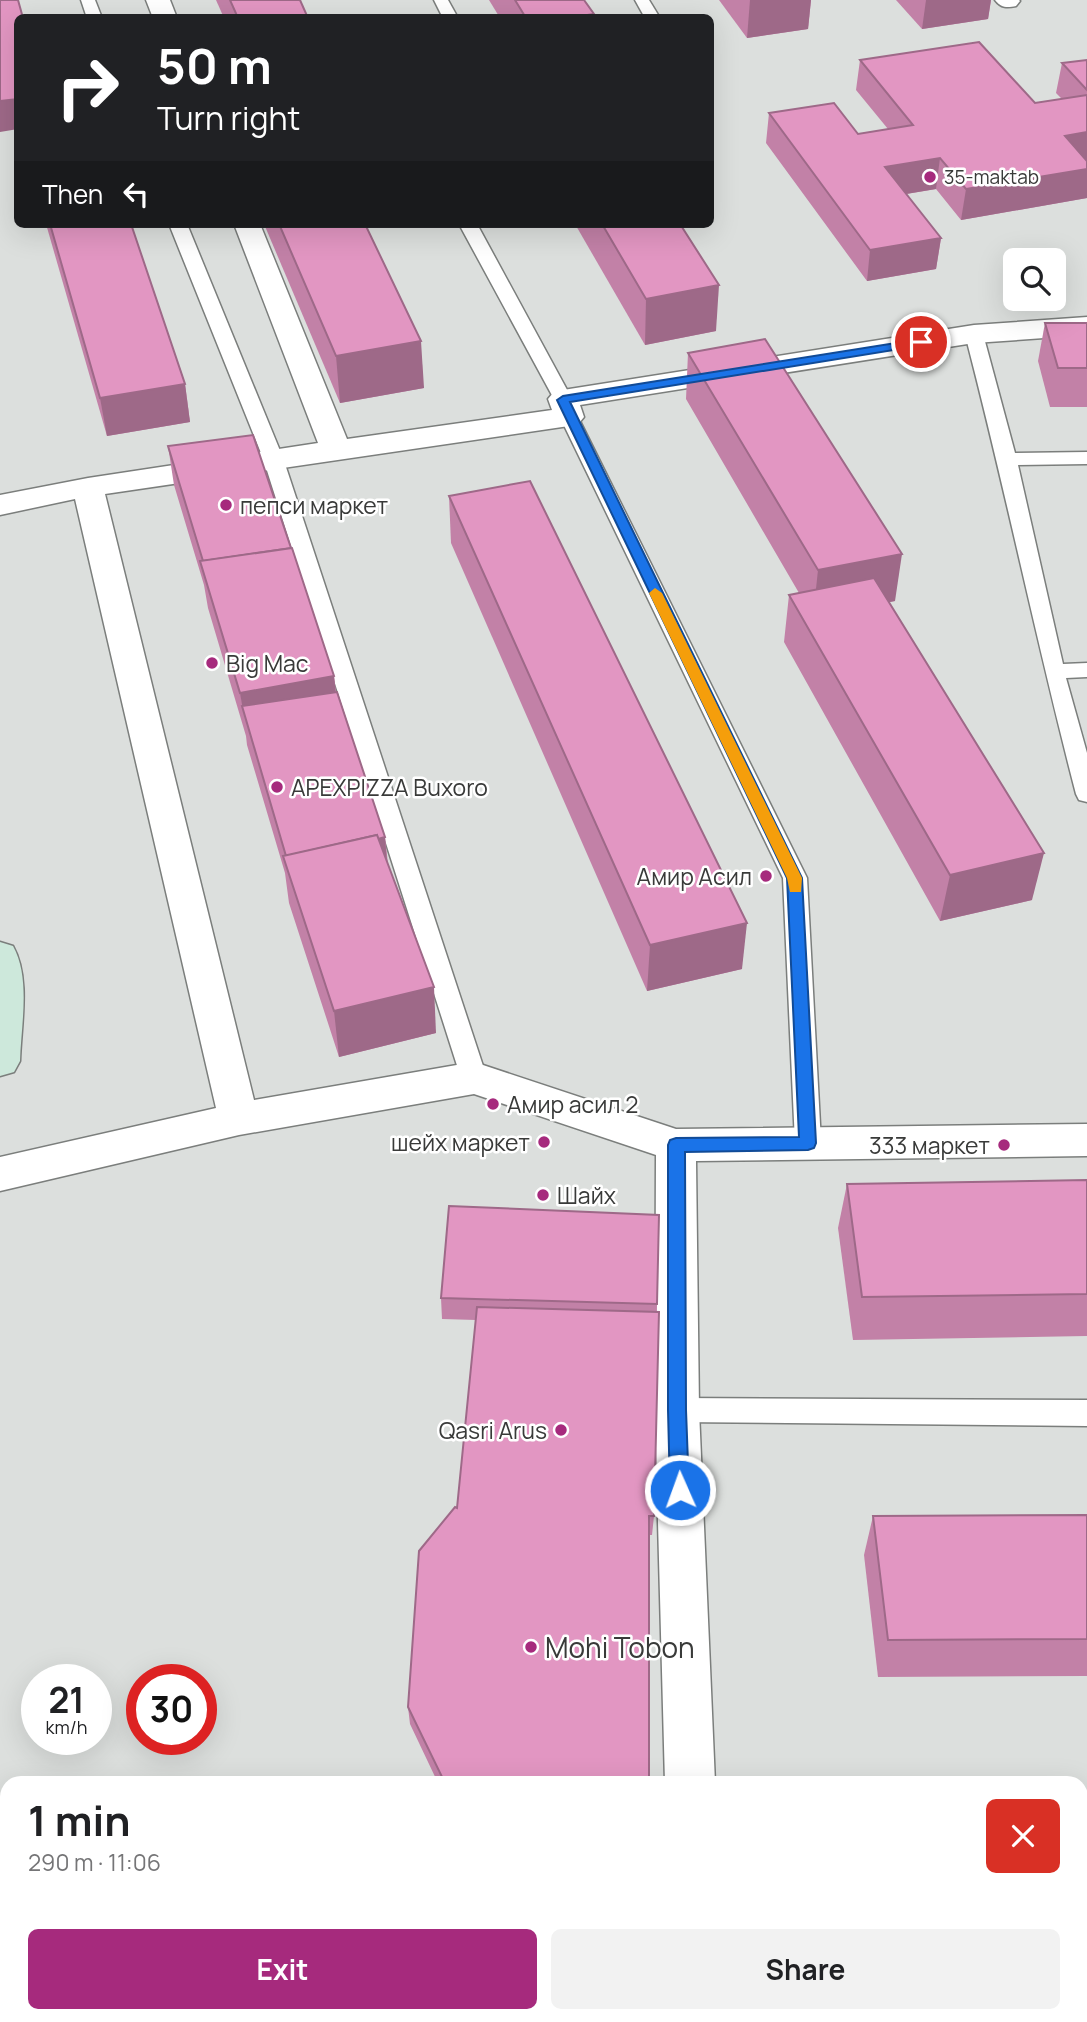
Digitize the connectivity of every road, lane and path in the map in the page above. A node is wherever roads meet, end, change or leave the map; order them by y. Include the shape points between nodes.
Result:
1 (180, 228) edge
2 (249, 228) edge
3 (470, 228) edge
4 (1087, 326) edge
5 (974, 334) junction
6 (566, 408) junction
7 (336, 449) junction
8 (273, 458) junction
9 (1087, 458) edge
10 (1007, 459) junction
11 (88, 487) junction
12 (0, 505) edge
13 (1087, 670) edge
14 (1054, 671) junction
15 (1087, 794) edge
16 (0, 956) edge
17 (0, 1061) edge
18 (474, 1078) junction
19 (239, 1119) junction
20 (1087, 1140) edge
21 (808, 1143) junction
22 (676, 1145) junction
23 (0, 1174) edge
24 (677, 1410) junction
25 (1087, 1413) edge
26 (690, 1776) edge

1 - 8 lane
2 - 7 street
3 - 6 lane
4 - 5 street
5 - 6 street
5 - 10 lane
6 - 7 street
6 - 21 lane via 795,878
7 - 8 street
8 - 11 street
8 - 18 lane
9 - 10 lane
10 - 14 lane
11 - 12 street
11 - 19 street
13 - 14 lane
14 - 15 lane
16 - 17 main road via 4,1015
18 - 19 street
18 - 22 street
19 - 23 street
20 - 21 street
21 - 22 street
22 - 24 street
24 - 25 lane
24 - 26 street

